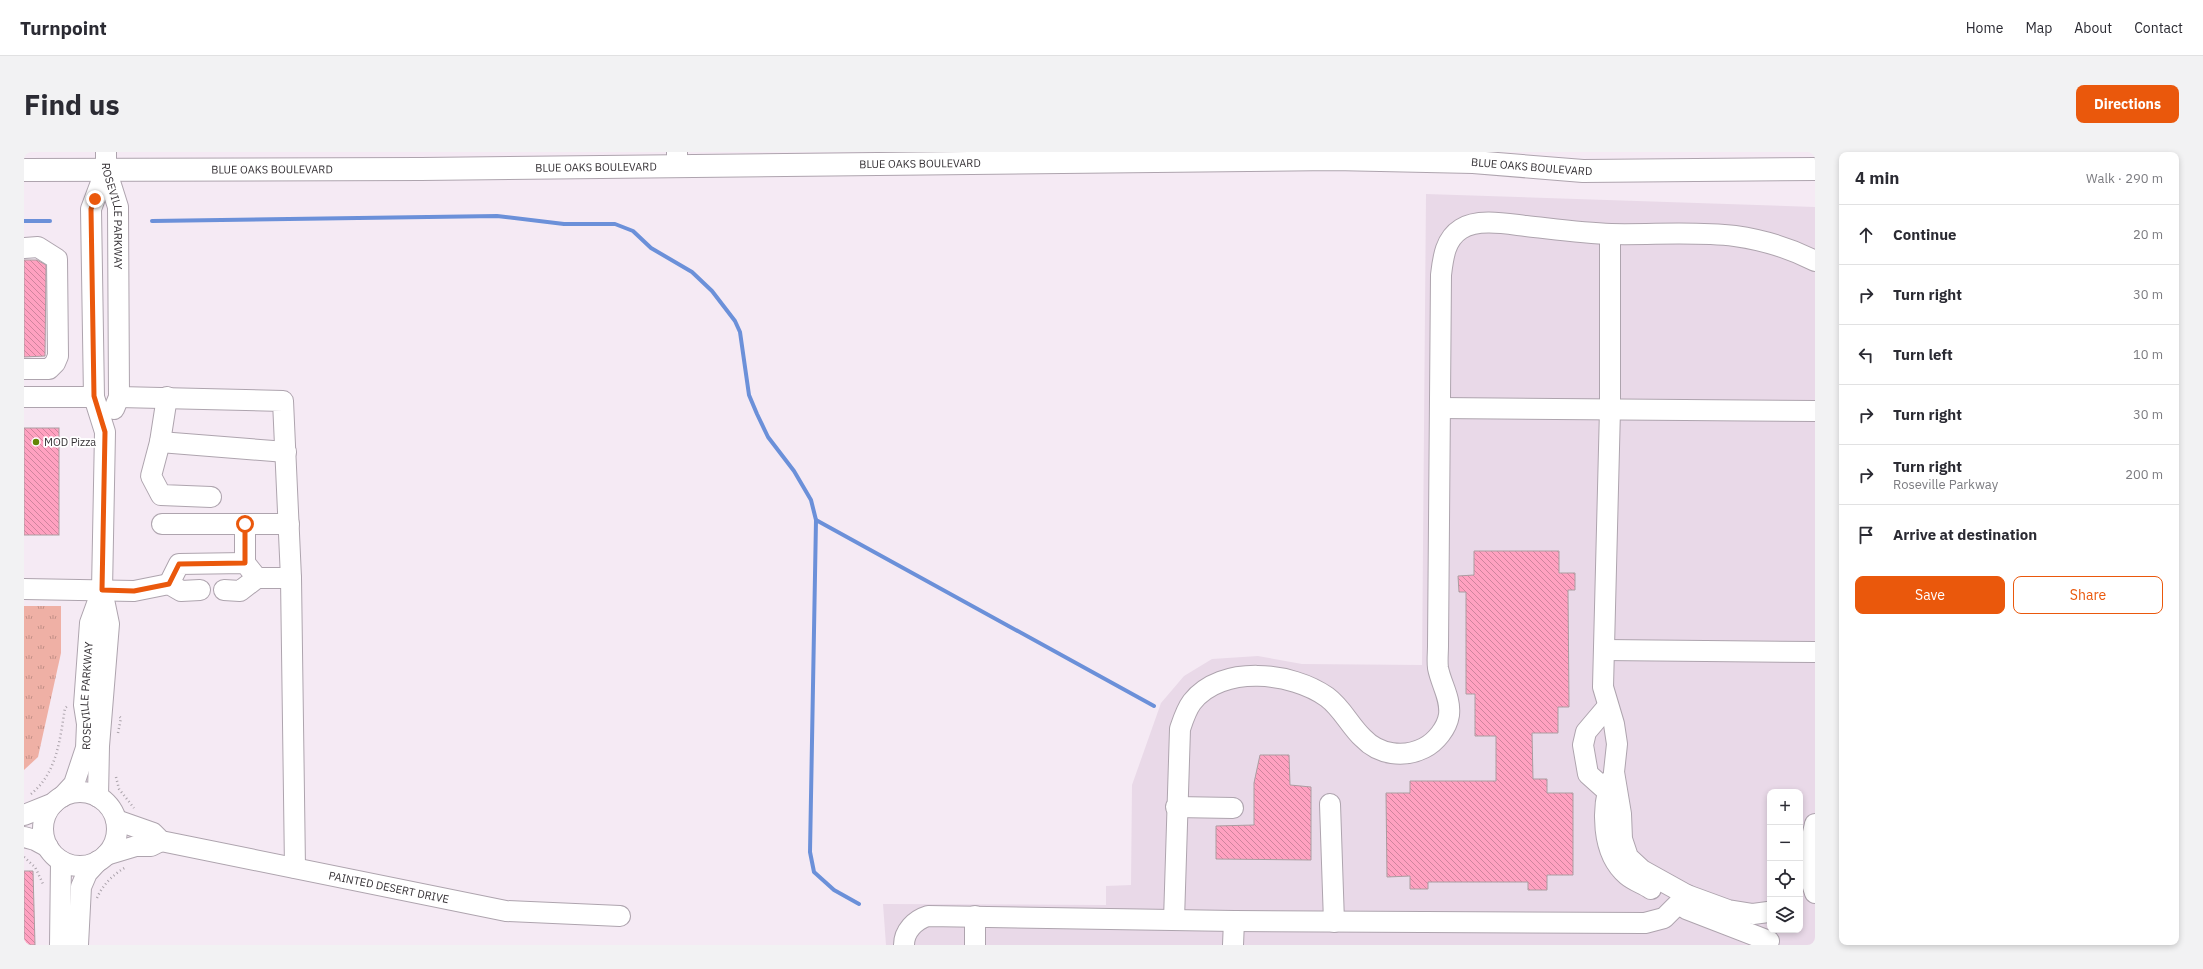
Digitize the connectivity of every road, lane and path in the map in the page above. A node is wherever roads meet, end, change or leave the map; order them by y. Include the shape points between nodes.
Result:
1 (1357, 152) edge
2 (655, 159) edge
3 (677, 159) edge
4 (1334, 159) junction
5 (106, 161) edge
6 (1815, 169) edge
7 (24, 170) edge
8 (1610, 234) junction
9 (31, 248) edge
10 (1815, 261) edge
11 (24, 369) edge
12 (24, 396) edge
13 (94, 396) junction
14 (119, 397) junction
15 (167, 397) junction
16 (1440, 408) junction
17 (1610, 409) junction
18 (1815, 411) edge
19 (105, 432) junction
20 (160, 442) junction
21 (286, 452) junction
22 (211, 498) dead end
23 (162, 524) dead end
24 (245, 524) junction
25 (289, 524) junction
26 (251, 571) junction
27 (291, 578) junction
28 (169, 584) junction
29 (24, 589) edge
30 (102, 590) junction
31 (200, 590) dead end
32 (224, 590) dead end
33 (1605, 650) junction
34 (1815, 652) edge
35 (93, 706) junction
36 (1608, 706) junction
37 (117, 739) dead end
38 (1614, 772) junction
39 (115, 775) dead end
40 (1607, 791) junction
41 (98, 798) junction
42 (41, 804) edge
43 (1330, 804) dead end
44 (1176, 808) junction
45 (1233, 808) dead end
46 (135, 809) dead end
47 (1815, 814) edge
48 (116, 820) junction
49 (1815, 824) edge
50 (1803, 828) edge
51 (24, 837) edge
52 (161, 840) junction
53 (55, 854) junction
54 (24, 857) edge
55 (102, 858) junction
56 (132, 864) dead end
57 (294, 868) junction
58 (44, 889) dead end
59 (1815, 893) edge
60 (1803, 896) edge
61 (1815, 898) edge
62 (1682, 900) junction
63 (96, 901) dead end
64 (1767, 912) edge
65 (620, 916) dead end
66 (975, 916) junction
67 (1174, 920) junction
68 (1234, 921) junction
69 (1334, 922) junction
70 (1769, 933) edge
71 (1773, 943) edge
72 (60, 945) edge
73 (78, 945) edge
74 (904, 945) edge
75 (975, 945) edge
76 (1233, 945) edge

1 - 4 main road
2 - 3 main road, BLUE OAKS BOULEVARD
2 - 5 main road, BLUE OAKS BOULEVARD
3 - 4 main road, BLUE OAKS BOULEVARD
4 - 6 main road, BLUE OAKS BOULEVARD via 1473,162 1583,171
5 - 7 main road, BLUE OAKS BOULEVARD
5 - 13 street, ROSEVILLE PARKWAY via 91,209
5 - 14 street, ROSEVILLE PARKWAY via 118,207
8 - 10 street via 1735,236 1768,242
8 - 16 street via 1513,224 1478,224 1461,229 1450,241 1443,255
8 - 17 street
9 - 11 street via 57,258 58,356 55,364 49,369
12 - 13 street
13 - 19 street, ROSEVILLE PARKWAY
14 - 15 street
14 - 19 street, ROSEVILLE PARKWAY
15 - 20 street
15 - 21 street via 283,401
16 - 17 street
16 - 44 street via 1438,668 1449,700 1449,715 1442,732 1430,745 1413,753 1393,754 1363,739 1328,697 1308,686 1289,679 1267,676 1245,676 1225,681 1206,690 1193,701 1184,715 1178,748
17 - 18 street
17 - 33 street
19 - 30 street, ROSEVILLE PARKWAY
20 - 21 street
20 - 22 street via 151,476 161,495
21 - 25 street
23 - 24 street
24 - 25 street
24 - 26 street
25 - 27 street
26 - 27 street
26 - 28 street via 179,564
26 - 32 street via 240,591
27 - 57 street
28 - 30 street via 134,591
28 - 31 street via 181,591
29 - 30 street
30 - 35 street, ROSEVILLE PARKWAY via 109,624
33 - 34 street
33 - 36 street via 1603,687
35 - 37 path via 114,708 121,718
35 - 41 street, ROSEVILLE PARKWAY via 99,746
35 - 42 street, ROSEVILLE PARKWAY via 87,724 86,748 74,784
35 - 42 path via 71,703 65,708 59,746 52,767 43,781
36 - 38 street via 1617,744
36 - 40 street via 1586,732 1583,745 1588,774
38 - 40 street
38 - 62 street via 1622,839 1628,857
39 - 46 path via 119,790
40 - 62 street via 1604,810 1609,843 1616,861 1627,875
41 - 42 street via 80,793
41 - 48 street via 112,811
42 - 53 street via 48,811 43,829
43 - 69 street
44 - 45 street
44 - 67 street
47 - 50 street via 1807,819
48 - 52 street, PAINTED DESERT DRIVE via 153,833
48 - 55 street via 115,839
49 - 59 street via 1806,864
51 - 53 street via 35,840
52 - 55 street via 152,846 136,846
52 - 57 street, PAINTED DESERT DRIVE
53 - 55 street via 80,866
53 - 72 street
54 - 58 path via 35,867
55 - 73 street via 87,873 81,887
56 - 63 path via 117,872 101,889
57 - 65 street, PAINTED DESERT DRIVE via 506,911
60 - 61 street
62 - 64 street via 1753,914
62 - 69 street via 1664,918 1645,923
62 - 71 street
66 - 67 street
66 - 74 street via 921,918 910,929
66 - 75 street
67 - 68 street
68 - 69 street
68 - 76 street
70 - 71 street

